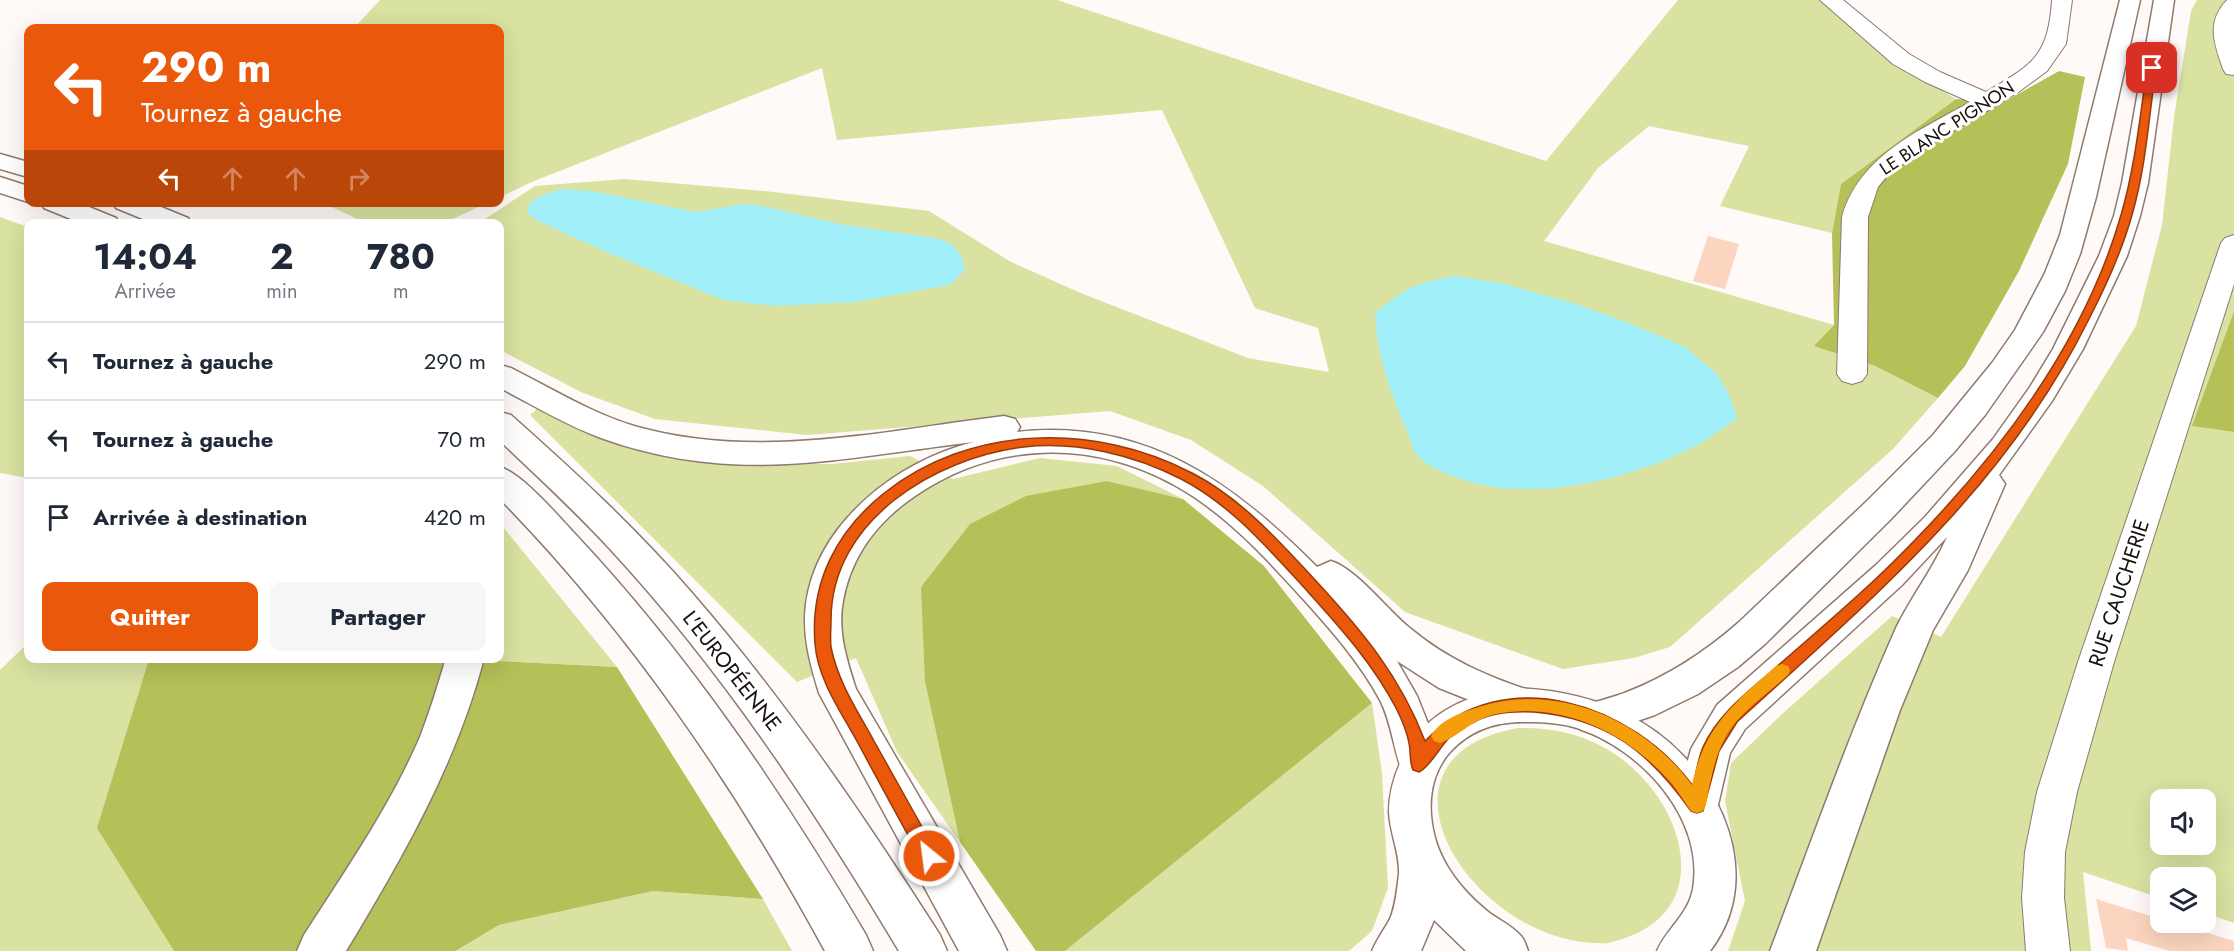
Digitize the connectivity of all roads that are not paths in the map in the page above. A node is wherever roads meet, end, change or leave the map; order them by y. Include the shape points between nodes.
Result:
1 (1830, 0) edge
2 (2062, 0) edge
3 (2115, 0) edge
4 (2130, 0) edge
5 (2164, 0) edge
6 (2181, 0) edge
7 (2234, 4) edge
8 (2234, 69) edge
9 (2109, 84) junction
10 (2148, 90) junction
11 (1988, 102) junction
12 (0, 161) edge
13 (24, 169) edge
14 (0, 185) edge
15 (24, 193) edge
16 (65, 207) edge
17 (137, 207) edge
18 (95, 219) edge
19 (166, 219) edge
20 (2234, 243) edge
21 (1852, 374) dead end
22 (504, 377) edge
23 (504, 426) edge
24 (2004, 447) junction
25 (504, 483) edge
26 (463, 663) edge
27 (1520, 704) junction
28 (1596, 718) junction
29 (1419, 765) junction
30 (1697, 805) junction
31 (1421, 860) junction
32 (1685, 949) edge
33 (320, 951) edge
34 (850, 951) edge
35 (924, 951) edge
36 (984, 951) edge
37 (1395, 951) edge
38 (1505, 951) edge
39 (1793, 951) edge
40 (2048, 951) edge

1 - 11 street via 1899,58
2 - 11 street, LE BLANC PIGNON via 2058,35 2049,57
3 - 9 main road
4 - 9 main road
5 - 10 main road
6 - 10 main road
7 - 8 street via 2221,24
9 - 28 main road via 2082,205 2066,256 2037,317 1984,394 1944,442 1859,530 1729,653 1673,689
10 - 24 main road via 2135,183 2113,256 2068,349
11 - 21 street, LE BLANC PIGNON via 1899,155 1869,181 1860,196 1853,245
12 - 13 main road
14 - 15 main road
16 - 18 main road
17 - 19 main road
20 - 40 street, RUE CAUCHERIE via 2057,792 2045,852 2043,898
22 - 27 main road via 613,430 682,449 722,454 811,454 1038,424 1102,427 1142,437 1201,463 1249,495 1376,619 1426,660 1458,680
23 - 35 main road, L'EUROPÉENNE via 612,528 715,646 808,771
24 - 30 main road via 1944,519 1889,575 1731,717 1711,749
24 - 39 main road via 1950,570 1916,626 1880,710
25 - 34 main road via 575,556 664,665 753,790
26 - 33 main road via 446,719 418,785
27 - 28 main road via 1558,707
27 - 29 main road via 1485,710 1454,724 1430,746
28 - 30 main road via 1654,754 1674,773
29 - 31 main road via 1410,810
29 - 36 main road via 1417,743 1405,709 1357,636 1270,541 1206,488 1153,460 1083,443 1011,444 946,463 901,487 861,523 832,568 821,627 827,663 838,693
30 - 32 main road via 1712,842 1716,880 1708,915
31 - 37 main road via 1418,904
31 - 38 main road via 1435,887 1456,913

